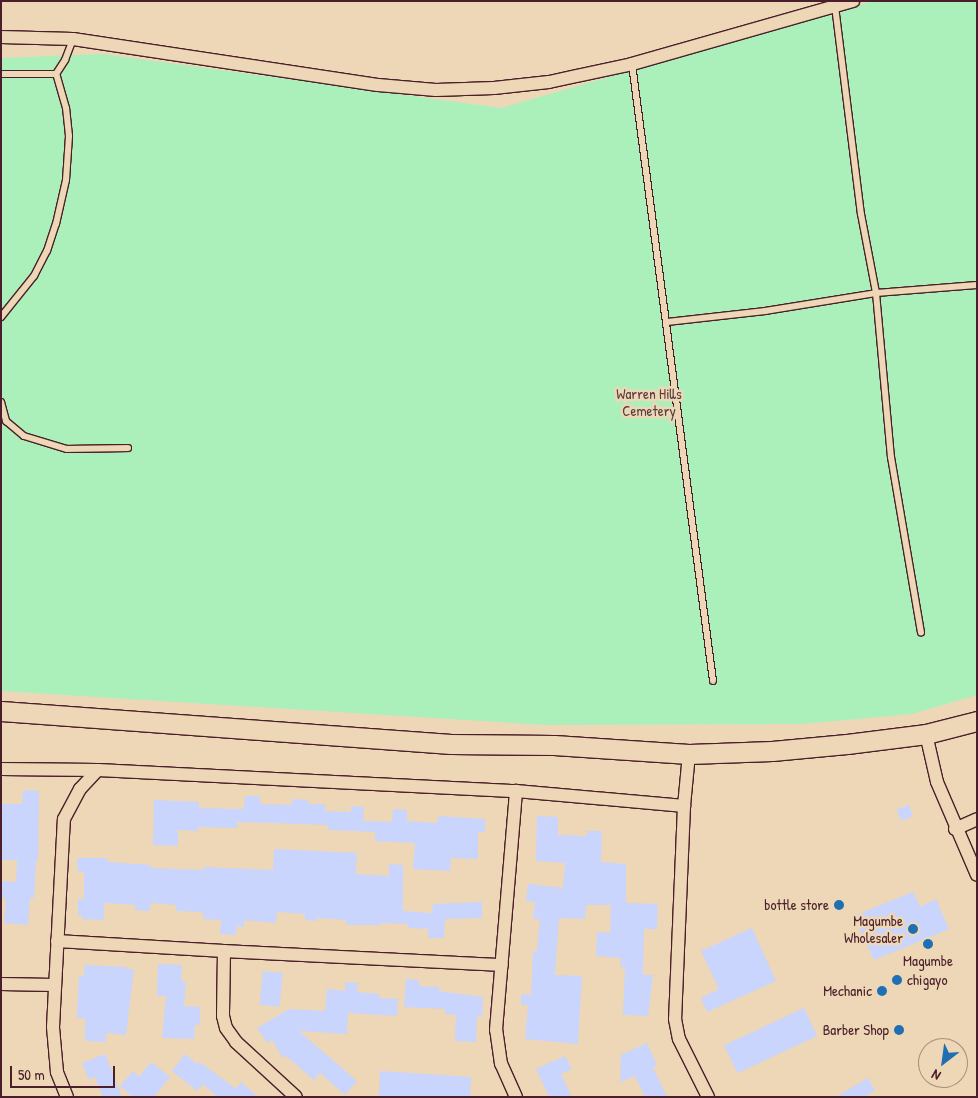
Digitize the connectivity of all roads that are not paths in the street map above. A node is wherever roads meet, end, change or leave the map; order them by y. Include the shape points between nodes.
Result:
1 (853, 1) edge
2 (834, 6) junction
3 (1, 37) edge
4 (73, 39) junction
5 (632, 64) junction
6 (1, 74) edge
7 (56, 74) junction
8 (977, 285) edge
9 (876, 293) junction
10 (1, 317) edge
11 (667, 322) junction
12 (1, 402) edge
13 (128, 448) dead end
14 (922, 632) dead end
15 (713, 681) dead end
16 (1, 711) edge
17 (977, 721) edge
18 (926, 734) junction
19 (689, 754) junction
20 (1, 769) edge
21 (98, 770) junction
22 (516, 792) junction
23 (684, 806) junction
24 (977, 819) edge
25 (956, 829) junction
26 (977, 875) edge
27 (57, 941) junction
28 (224, 951) junction
29 (502, 965) junction
30 (1, 984) edge
31 (54, 985) junction
32 (67, 1097) edge
33 (296, 1097) edge
34 (516, 1097) edge
35 (708, 1097) edge

1 - 2 street
2 - 5 street
2 - 9 lane via 861,214
3 - 4 street
4 - 5 street via 378,85 436,90 549,82
4 - 7 lane
5 - 11 lane
6 - 7 lane
7 - 10 lane via 66,108 69,136 66,180 58,216 47,251 34,276
8 - 9 lane
9 - 11 lane via 765,311
9 - 14 lane via 891,457
11 - 15 lane
12 - 13 lane via 6,422 24,436 67,449
16 - 19 street via 451,744 554,745
17 - 18 street
18 - 19 street via 797,749
18 - 25 street via 931,764
19 - 23 street
20 - 21 street
21 - 22 street
21 - 27 street via 76,794 64,819
22 - 23 street
22 - 29 street
23 - 35 street via 675,1019 679,1039
24 - 25 street
25 - 26 street
27 - 28 street
27 - 31 street
28 - 29 street
28 - 33 street via 223,1016 226,1028 236,1042
29 - 34 street via 497,1048
30 - 31 street
31 - 32 street via 57,1072

